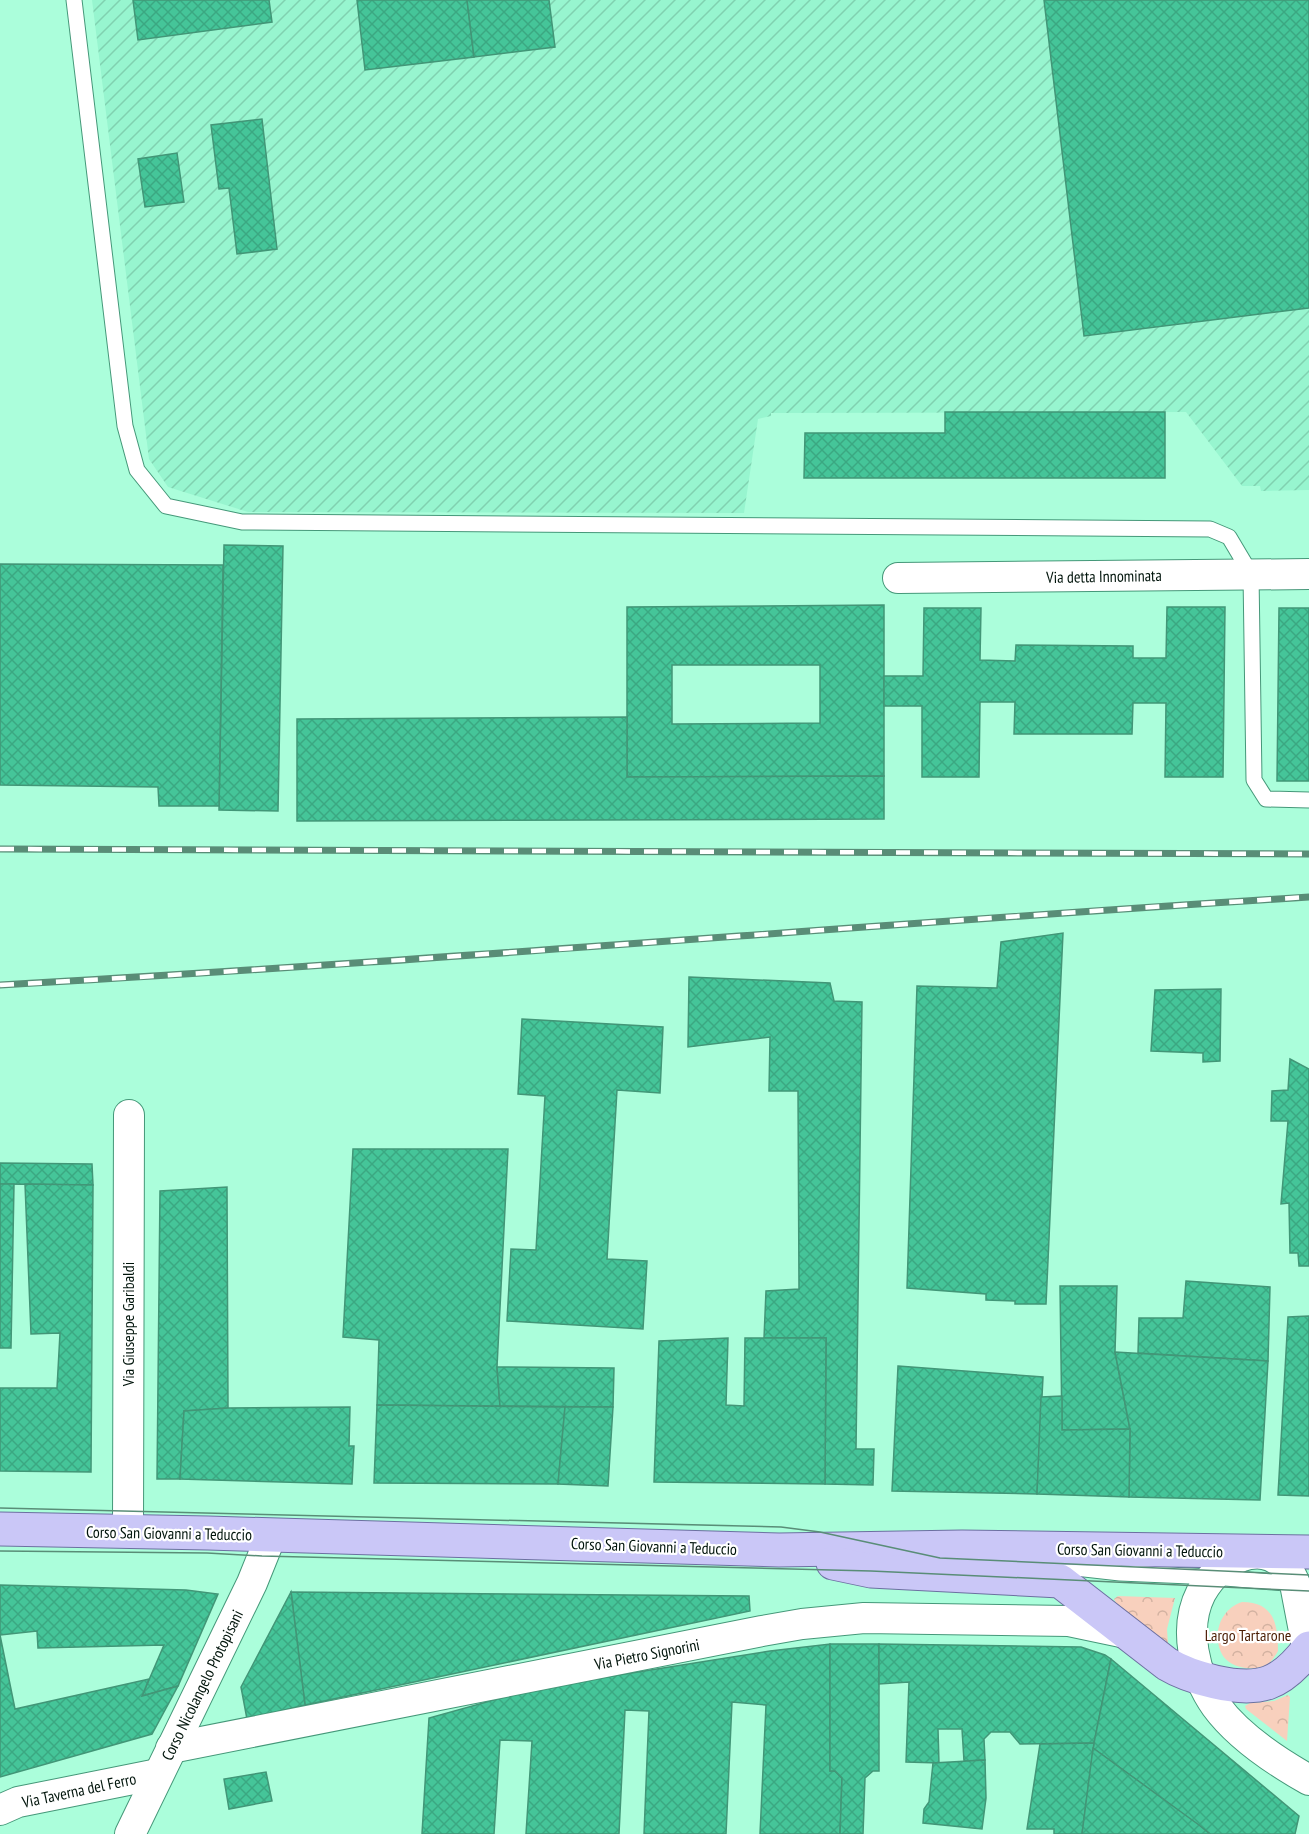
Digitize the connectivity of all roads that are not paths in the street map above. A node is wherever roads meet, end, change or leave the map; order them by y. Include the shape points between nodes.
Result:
1 (74, 0) edge
2 (1309, 573) edge
3 (1251, 574) junction
4 (898, 578) dead end
5 (1309, 800) edge
6 (129, 1115) dead end
7 (0, 1529) edge
8 (128, 1532) junction
9 (272, 1536) junction
10 (886, 1548) junction
11 (779, 1550) junction
12 (1309, 1552) edge
13 (1258, 1553) junction
14 (1120, 1573) junction
15 (1213, 1577) junction
16 (1048, 1579) junction
17 (1302, 1584) edge
18 (1126, 1633) junction
19 (1309, 1652) edge
20 (1201, 1679) junction
21 (165, 1761) junction
22 (1309, 1780) edge
23 (0, 1810) edge
24 (130, 1834) edge

1 - 3 lane via 125,426 137,470 166,506 242,522 1210,529 1229,537
2 - 3 street, Via detta Innominata
3 - 4 street, Via detta Innominata
3 - 5 lane via 1254,780 1266,799
6 - 8 street, Via Giuseppe Garibaldi
7 - 8 main road, Corso San Giovanni a Teduccio
8 - 9 main road, Corso San Giovanni a Teduccio
9 - 11 main road, Corso San Giovanni a Teduccio
9 - 21 street, Corso Nicolangelo Protopisani
10 - 11 main road, Corso San Giovanni a Teduccio
10 - 13 main road, Corso San Giovanni a Teduccio
10 - 14 lane via 940,1558 1026,1562
11 - 16 main road via 871,1571
12 - 13 main road, Corso San Giovanni a Teduccio
13 - 15 street via 1241,1556
13 - 17 street via 1280,1561
14 - 15 lane
14 - 16 lane
15 - 17 lane
15 - 20 street via 1200,1595 1192,1628
16 - 18 main road via 1066,1584
17 - 19 street
18 - 20 main road via 1178,1671
18 - 21 street, Via Pietro Signorini via 1069,1621 825,1621 739,1635
19 - 20 main road via 1280,1677 1260,1686 1239,1687
20 - 22 street via 1233,1725 1279,1762
21 - 23 street, Via Taverna del Ferro
21 - 24 street, Corso Nicolangelo Protopisani

